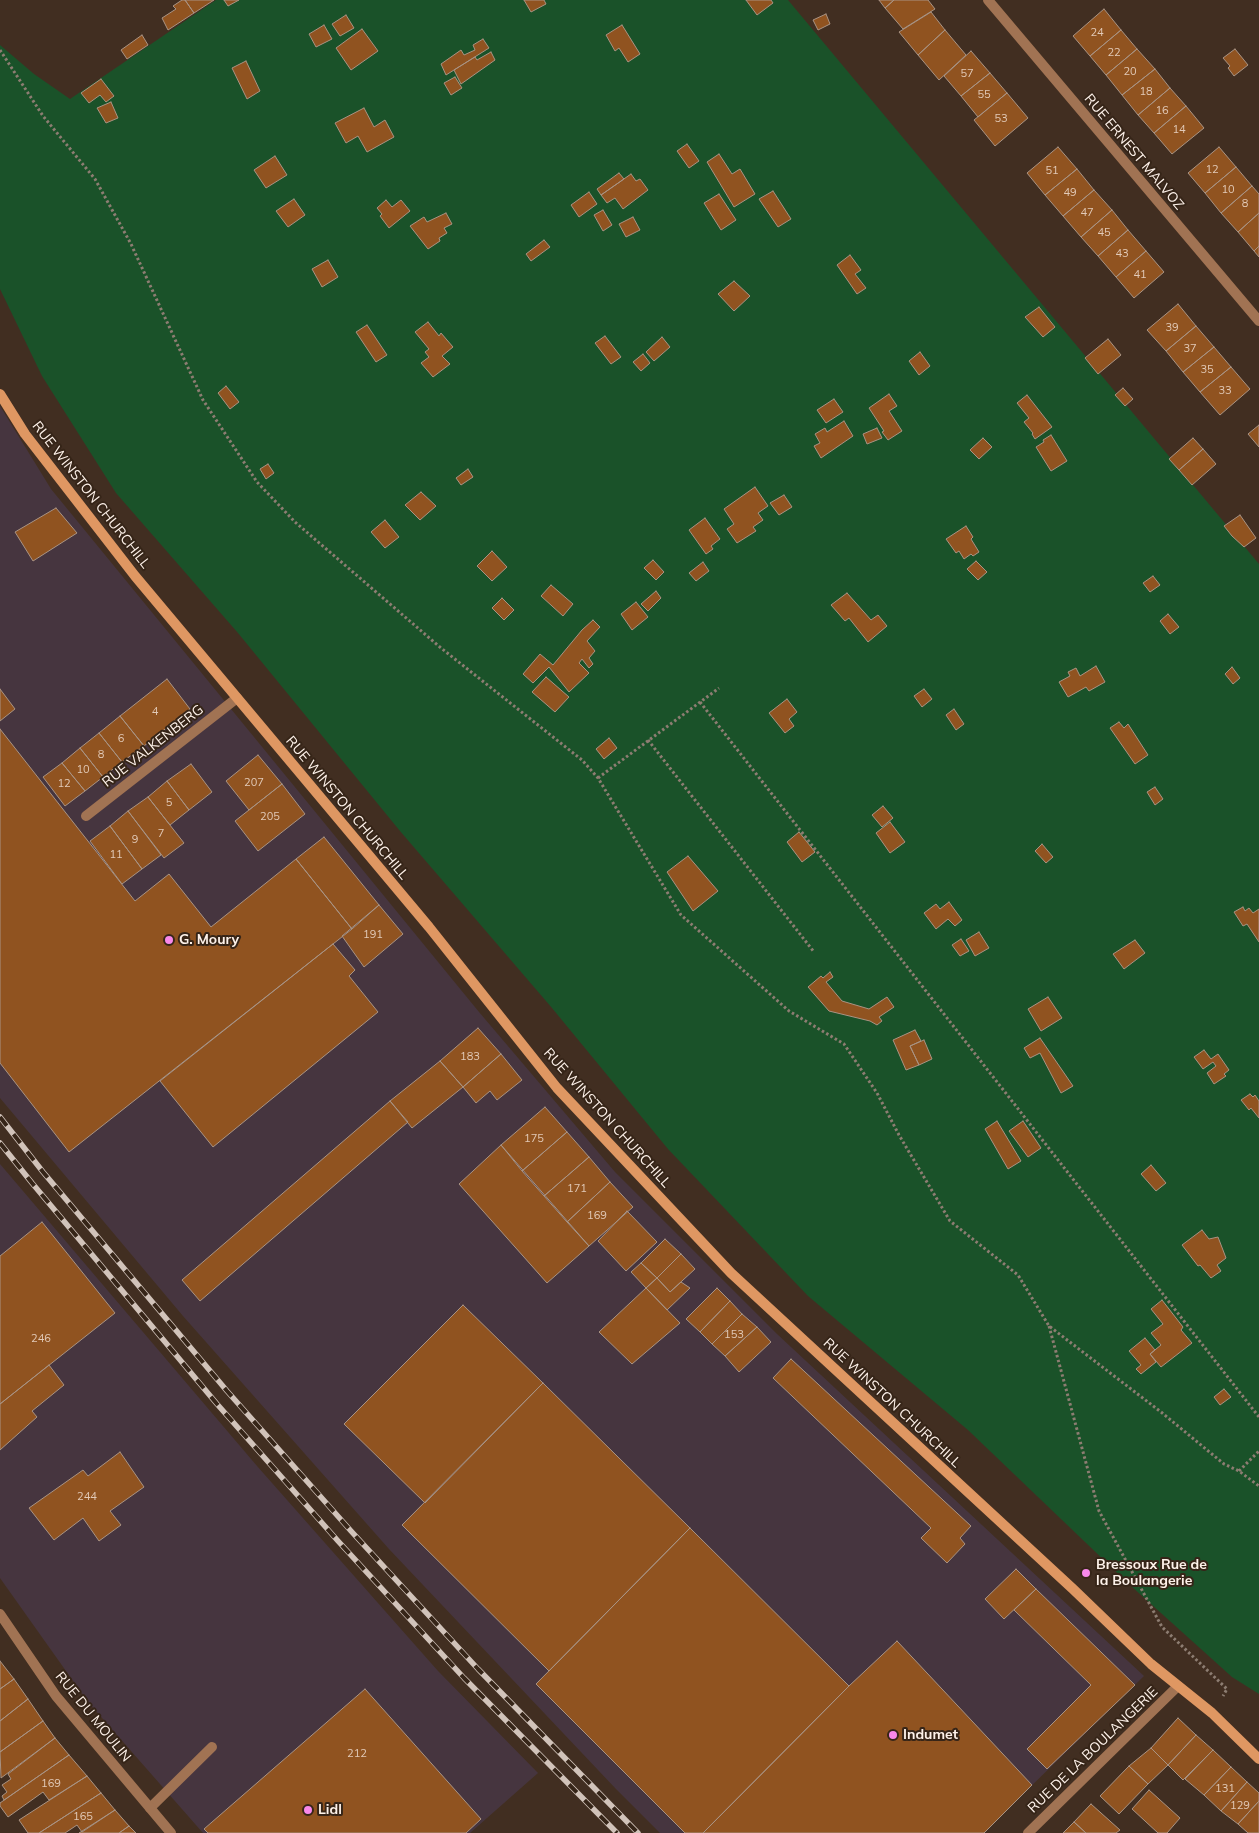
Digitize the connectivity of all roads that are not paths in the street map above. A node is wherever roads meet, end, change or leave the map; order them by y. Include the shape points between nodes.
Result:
1 (988, 0) edge
2 (1259, 321) edge
3 (0, 394) edge
4 (237, 698) junction
5 (86, 816) dead end
6 (0, 1614) edge
7 (1178, 1686) junction
8 (212, 1747) dead end
9 (1259, 1759) edge
10 (150, 1808) junction
11 (171, 1833) edge
12 (1028, 1833) edge

1 - 2 street, RUE ERNEST MALVOZ
3 - 4 main road, RUE WINSTON CHURCHILL via 25,434 135,576
4 - 5 street, RUE VALKENBERG
4 - 7 main road, RUE WINSTON CHURCHILL via 429,927 557,1088 731,1273
6 - 10 street, RUE DU MOULIN via 56,1696
7 - 9 main road, RUE WINSTON CHURCHILL via 1212,1713
7 - 12 street, RUE DE LA BOULANGERIE
8 - 10 street
10 - 11 street, RUE DU MOULIN

